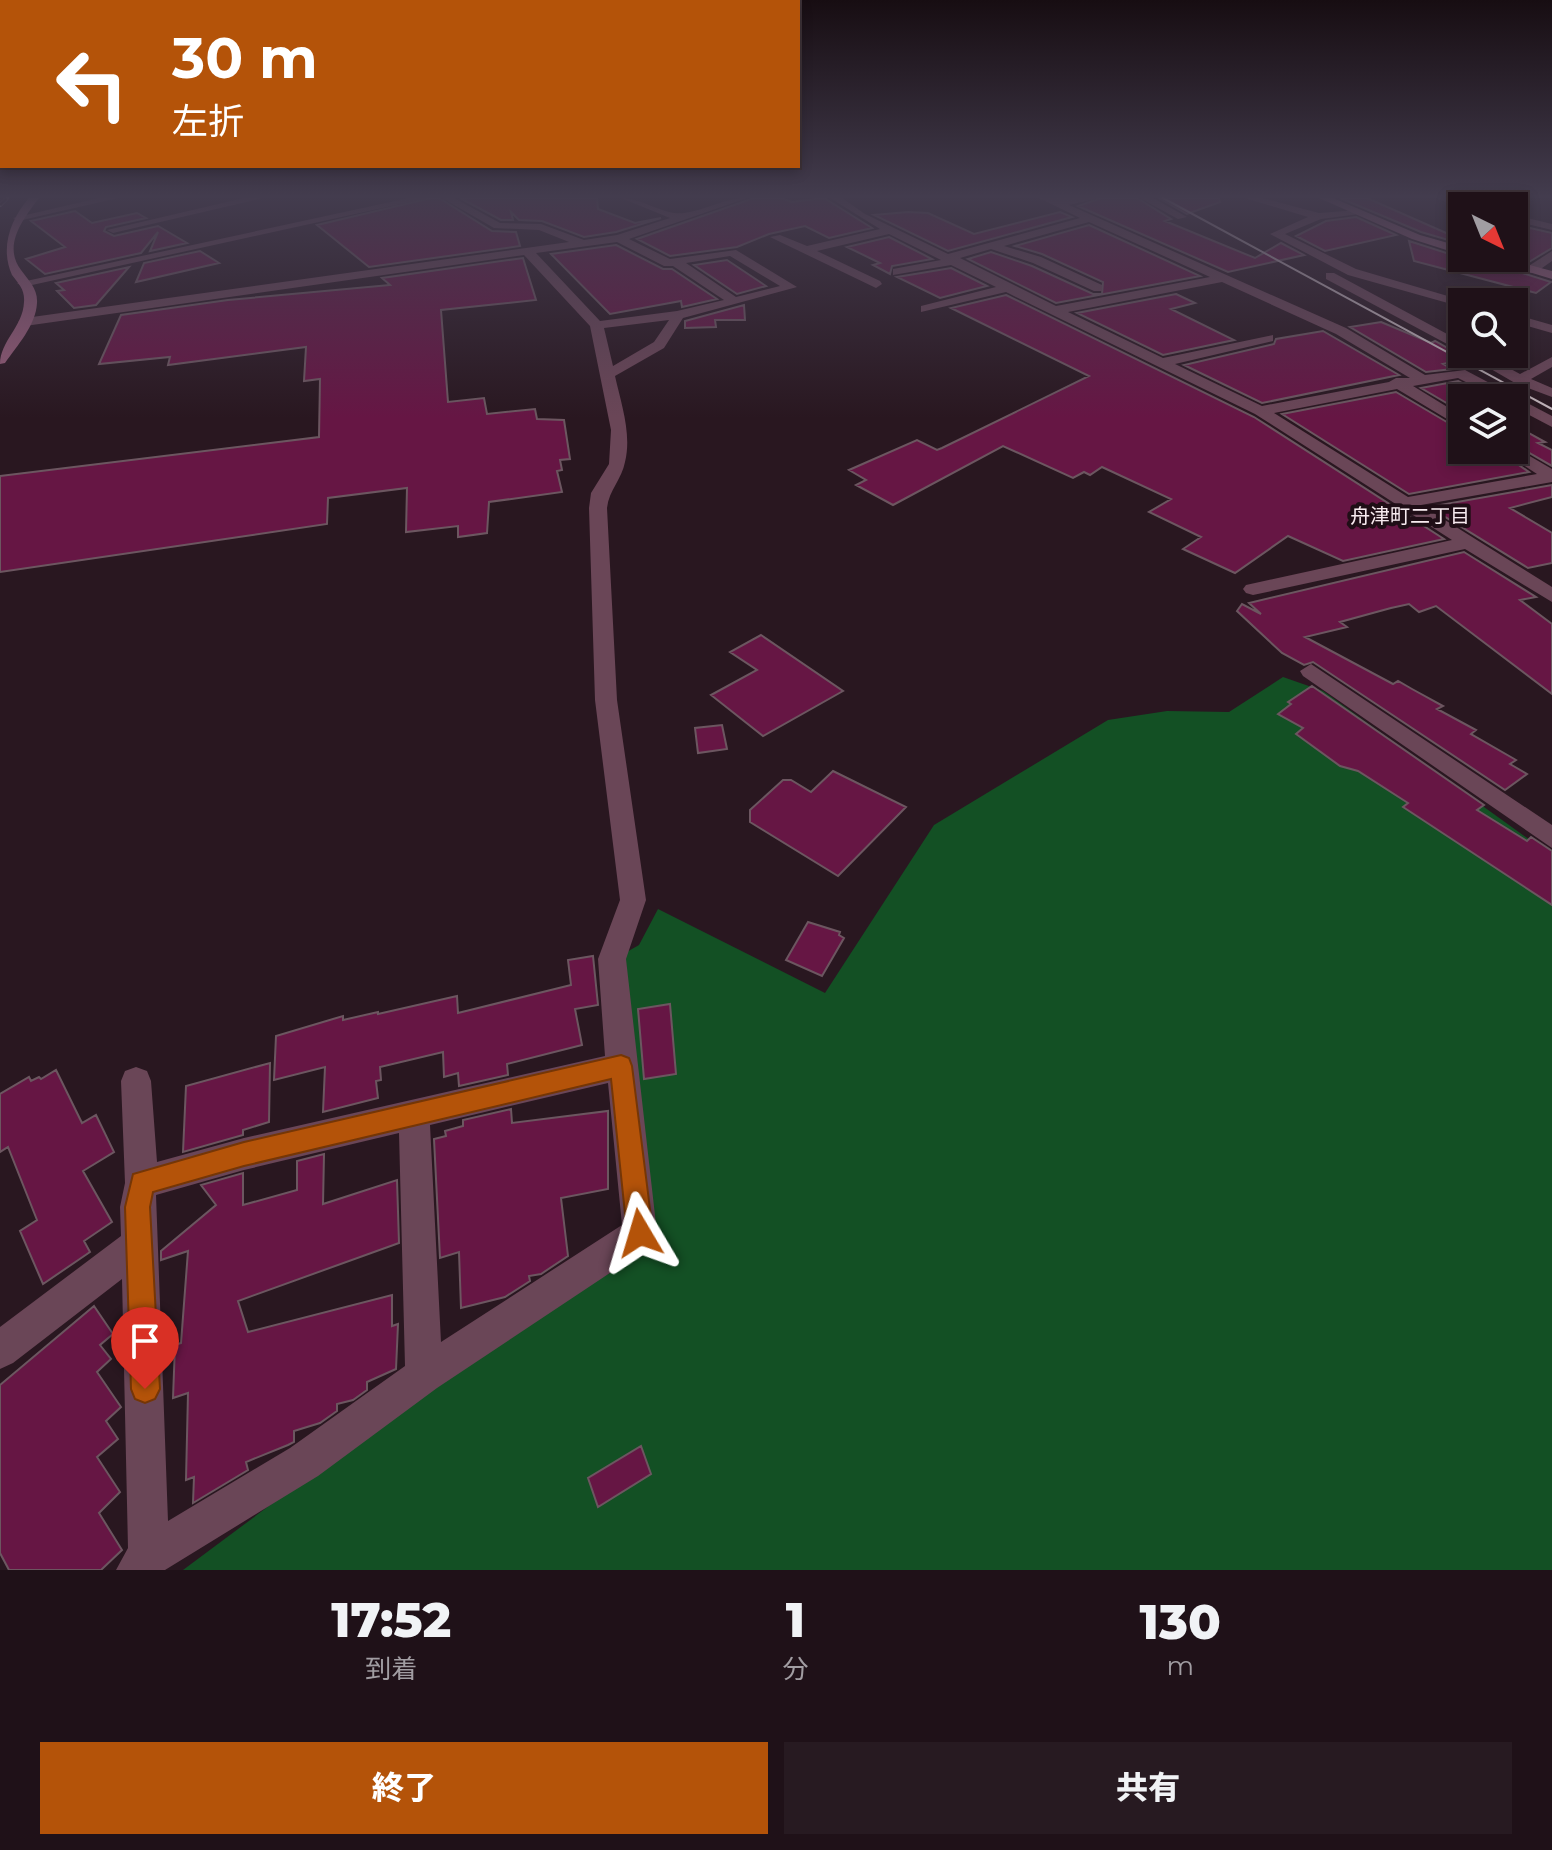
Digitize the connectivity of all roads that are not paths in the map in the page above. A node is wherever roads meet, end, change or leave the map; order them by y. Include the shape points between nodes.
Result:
1 (16, 271) edge
2 (76, 271) edge
3 (384, 271) edge
4 (546, 271) edge
5 (689, 271) edge
6 (764, 271) edge
7 (850, 271) edge
8 (900, 271) edge
9 (977, 271) edge
10 (1066, 271) edge
11 (1209, 271) edge
12 (897, 272) dead end
13 (1352, 272) joint
14 (1225, 278) junction
15 (23, 283) junction
16 (876, 284) dead end
17 (1010, 287) junction
18 (1098, 288) dead end
19 (722, 294) junction
20 (1448, 299) edge
21 (736, 302) junction
22 (926, 309) dead end
23 (1058, 310) junction
24 (670, 315) junction
25 (25, 322) junction
26 (1528, 322) edge
27 (597, 325) junction
28 (1552, 329) edge
29 (1268, 338) dead end
30 (1448, 340) edge
31 (0, 360) edge
32 (1552, 361) edge
33 (1165, 362) junction
34 (1498, 368) edge
35 (605, 375) junction
36 (1420, 378) junction
37 (1520, 380) junction
38 (1396, 382) junction
39 (1481, 384) edge
40 (1552, 393) edge
41 (1528, 409) edge
42 (1260, 411) junction
43 (1448, 414) edge
44 (1552, 422) edge
45 (1528, 462) edge
46 (1552, 477) edge
47 (1408, 502) junction
48 (1470, 542) junction
49 (1253, 589) dead end
50 (1552, 596) edge
51 (1311, 671) dead end
52 (1552, 838) edge
53 (621, 1066) junction
54 (136, 1081) dead end
55 (414, 1113) junction
56 (142, 1183) junction
57 (141, 1242) junction
58 (0, 1350) edge
59 (424, 1375) junction
60 (143, 1563) edge

1 - 15 street
2 - 15 street
3 - 25 street
4 - 27 street
5 - 19 street
6 - 21 street via 791,287
7 - 16 street
8 - 12 street
9 - 17 street
10 - 18 street
11 - 14 street
13 - 20 street
13 - 30 street via 1328,276
14 - 23 street
14 - 36 street via 1362,342
15 - 25 street via 30,292
17 - 22 street
17 - 23 street
19 - 21 street
19 - 24 street via 655,306
21 - 24 street
23 - 33 street
24 - 27 street
24 - 35 street via 676,324 660,344
25 - 31 street
26 - 28 street
27 - 35 street
29 - 33 street
32 - 37 street
33 - 42 street
34 - 37 street
35 - 53 street via 619,430 617,464 600,493 598,508 606,700 633,900 612,959
36 - 38 street
36 - 39 street via 1460,373
37 - 40 street
38 - 42 street
38 - 43 street
41 - 44 street
42 - 47 street
45 - 46 street
46 - 47 street
47 - 48 street
48 - 49 street
48 - 50 street
51 - 52 street
53 - 55 street
53 - 59 street via 640,1233
54 - 56 street
55 - 56 street
55 - 59 street
56 - 57 street via 137,1207
57 - 58 street
57 - 60 street
59 - 60 street via 304,1462

